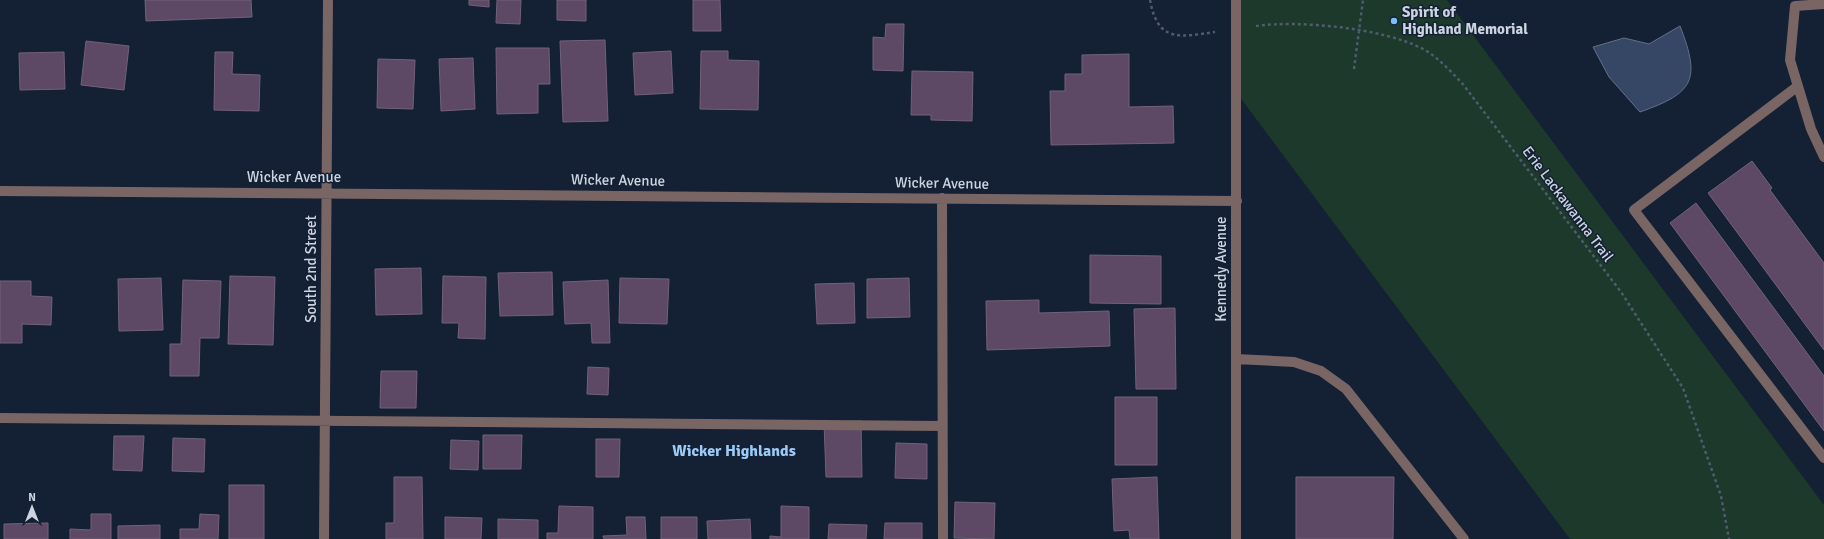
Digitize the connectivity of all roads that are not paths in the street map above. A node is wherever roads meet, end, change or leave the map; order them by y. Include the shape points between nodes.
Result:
1 (328, 0) edge
2 (1236, 0) edge
3 (1824, 4) edge
4 (1798, 86) junction
5 (1824, 157) edge
6 (0, 191) edge
7 (327, 192) junction
8 (942, 198) junction
9 (1237, 201) junction
10 (1236, 359) junction
11 (0, 418) edge
12 (325, 421) junction
13 (942, 426) junction
14 (1824, 458) edge
15 (324, 539) edge
16 (943, 539) edge
17 (1236, 539) edge
18 (1464, 539) edge

1 - 7 street, South 2nd Street
2 - 9 street, Kennedy Avenue
3 - 4 street via 1794,6 1790,60
4 - 5 street via 1811,129
4 - 14 street via 1634,210
6 - 7 street, Wicker Avenue
7 - 8 street, Wicker Avenue
7 - 12 street, South 2nd Street
8 - 9 street, Wicker Avenue
8 - 13 street
9 - 10 street, Kennedy Avenue
10 - 17 street, Kennedy Avenue
10 - 18 street via 1294,362 1321,370 1346,389
11 - 12 street
12 - 13 street
12 - 15 street, South 2nd Street
13 - 16 street

